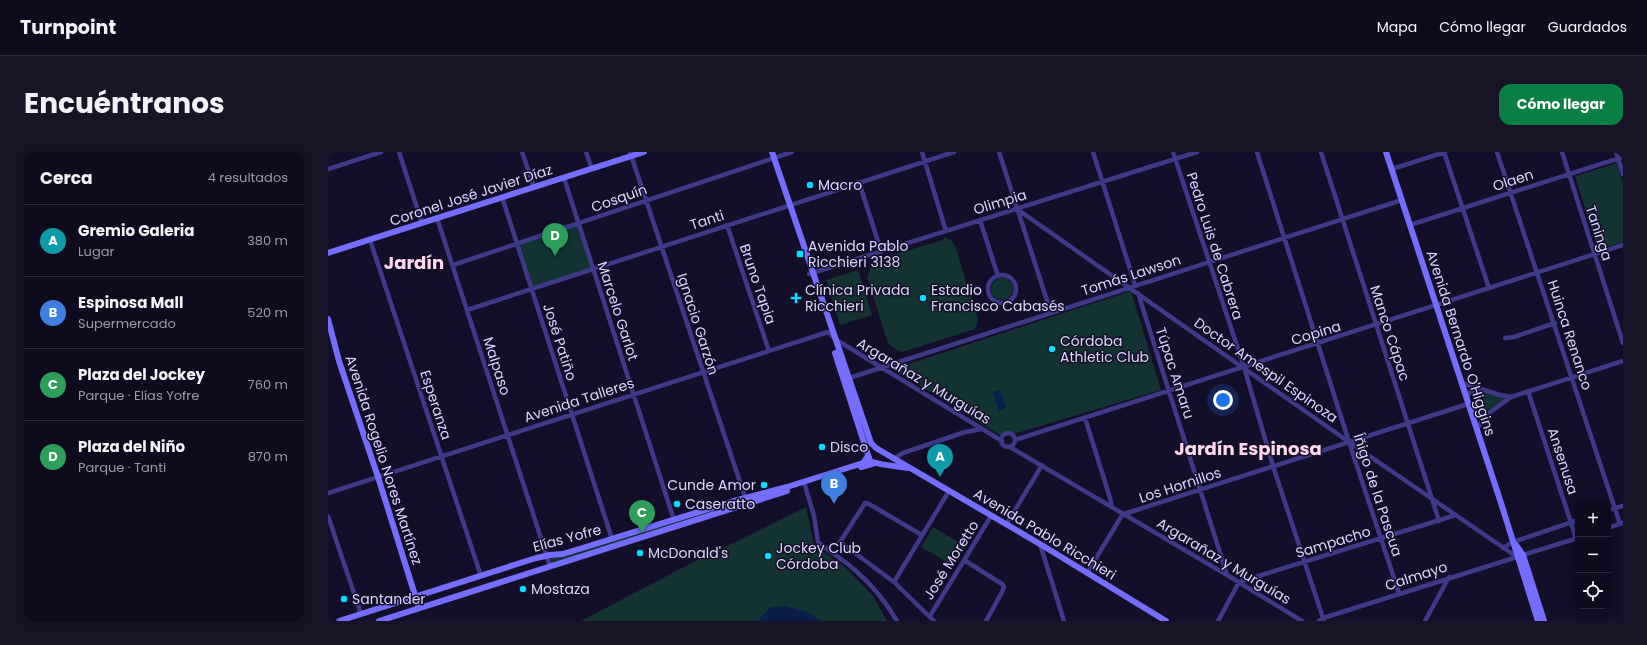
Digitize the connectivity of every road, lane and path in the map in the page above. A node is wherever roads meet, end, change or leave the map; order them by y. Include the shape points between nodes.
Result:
1 (381, 152) edge
2 (399, 152) edge
3 (522, 152) edge
4 (586, 152) edge
5 (644, 152) edge
6 (768, 152) edge
7 (792, 152) edge
8 (922, 152) edge
9 (954, 152) edge
10 (999, 152) edge
11 (1093, 152) edge
12 (1173, 152) edge
13 (1197, 152) edge
14 (1257, 152) edge
15 (1321, 152) edge
16 (1386, 152) edge
17 (1444, 152) edge
18 (1498, 152) edge
19 (1562, 152) edge
20 (1616, 152) edge
21 (631, 154) edge
22 (772, 156) edge
23 (1621, 158) edge
24 (1175, 159) junction
25 (925, 161) junction
26 (1392, 168) junction
27 (328, 169) edge
28 (592, 169) junction
29 (1569, 174) junction
30 (1623, 174) edge
31 (564, 178) junction
32 (859, 182) junction
33 (1103, 182) junction
34 (534, 187) junction
35 (1511, 193) junction
36 (502, 197) junction
37 (646, 200) junction
38 (1402, 200) junction
39 (788, 206) junction
40 (1463, 208) junction
41 (1017, 209) junction
42 (437, 218) junction
43 (1342, 219) junction
44 (980, 220) junction
45 (422, 223) junction
46 (578, 223) junction
47 (727, 225) junction
48 (1410, 225) junction
49 (946, 231) junction
50 (1285, 237) junction
51 (370, 240) junction
52 (517, 243) junction
53 (1623, 245) edge
54 (661, 246) junction
55 (881, 251) junction
56 (328, 253) edge
57 (1594, 254) junction
58 (1208, 262) junction
59 (452, 265) junction
60 (593, 269) junction
61 (811, 273) junction
62 (1538, 273) junction
63 (998, 276) junction
64 (1135, 285) junction
65 (1129, 287) junction
66 (1489, 288) junction
67 (532, 289) junction
68 (1138, 293) junction
69 (1437, 306) junction
70 (467, 310) junction
71 (1051, 313) junction
72 (328, 319) edge
73 (1554, 323) junction
74 (1376, 325) junction
75 (828, 332) junction
76 (1505, 338) dead end
77 (835, 339) junction
78 (1318, 343) junction
79 (1623, 343) edge
80 (769, 351) junction
81 (1623, 360) edge
82 (882, 367) junction
83 (1244, 367) junction
84 (702, 372) junction
85 (1572, 377) junction
86 (846, 378) junction
87 (1462, 383) junction
88 (1479, 387) junction
89 (1169, 391) junction
90 (1528, 391) junction
91 (634, 394) junction
92 (1511, 396) junction
93 (1467, 401) junction
94 (1471, 413) junction
95 (572, 414) junction
96 (1485, 416) junction
97 (1085, 418) junction
98 (972, 423) junction
99 (1407, 423) junction
100 (982, 429) junction
101 (1476, 430) junction
102 (965, 432) junction
103 (508, 435) junction
104 (1015, 440) junction
105 (1002, 441) junction
106 (1349, 442) junction
107 (1010, 447) junction
108 (876, 448) junction
109 (882, 452) junction
110 (869, 455) junction
111 (441, 456) junction
112 (895, 458) junction
113 (877, 463) junction
114 (1042, 465) junction
115 (1273, 466) junction
116 (911, 469) junction
117 (378, 477) junction
118 (804, 483) junction
119 (1201, 490) junction
120 (949, 491) junction
121 (328, 493) edge
122 (1432, 499) junction
123 (746, 501) junction
124 (1623, 506) edge
125 (1112, 507) junction
126 (1614, 508) junction
127 (1611, 509) edge
128 (1124, 514) junction
129 (1456, 515) junction
130 (328, 516) edge
131 (991, 516) junction
132 (674, 520) junction
133 (1439, 521) junction
134 (1575, 521) edge
135 (1571, 523) junction
136 (1621, 524) edge
137 (1006, 525) junction
138 (1611, 527) edge
139 (922, 535) junction
140 (1577, 537) edge
141 (612, 539) junction
142 (1381, 539) junction
143 (1575, 539) edge
144 (1513, 542) junction
145 (1040, 544) junction
146 (1503, 548) junction
147 (547, 555) junction
148 (1520, 556) junction
149 (964, 560) junction
150 (1305, 562) junction
151 (550, 566) junction
152 (1087, 573) junction
153 (1227, 575) junction
154 (481, 576) junction
155 (1449, 577) junction
156 (894, 582) junction
157 (1239, 582) junction
158 (1399, 593) junction
159 (416, 596) junction
160 (419, 608) junction
161 (360, 614) junction
162 (930, 616) junction
163 (1322, 620) edge
164 (339, 621) edge
165 (379, 621) edge
166 (897, 621) edge
167 (934, 621) edge
168 (986, 621) edge
169 (1064, 621) edge
170 (1166, 621) edge
171 (1218, 621) edge
172 (1302, 621) edge
173 (1425, 621) edge
174 (1536, 621) edge
175 (1544, 621) edge

1 - 27 street
2 - 45 street
3 - 34 street
4 - 28 street
5 - 21 main road, Coronel José Javier Díaz
6 - 22 main road
7 - 22 street, Cosquín
8 - 25 street
9 - 25 street, Tanti
10 - 41 street
11 - 33 street
12 - 24 street, Pedro Luis de Cabrera
13 - 24 street, Olimpia
14 - 50 street, Íñigo de la Pascua
15 - 43 street, Manco Cápac
16 - 26 main road, Avenida Bernardo O'Higgins
17 - 26 street
17 - 40 street
18 - 35 street, Huinca Renanco
19 - 29 street, Taninga
20 - 23 street
21 - 28 main road, Coronel José Javier Díaz
21 - 37 street, Ignacio Garzón
22 - 37 street, Cosquín
22 - 39 main road
23 - 29 street, Olaen
23 - 30 street
24 - 33 street, Olimpia
24 - 58 street, Pedro Luis de Cabrera
25 - 32 street, Tanti
25 - 49 street
26 - 38 main road, Avenida Bernardo O'Higgins
28 - 31 main road, Coronel José Javier Díaz
29 - 35 street, Olaen
29 - 57 street, Taninga
31 - 34 main road, Coronel José Javier Díaz
31 - 46 street, Marcelo Garlot
32 - 39 street, Tanti
32 - 55 street
33 - 41 street, Olimpia
33 - 64 street
34 - 36 main road, Coronel José Javier Díaz
35 - 40 street, Olaen
35 - 62 street, Huinca Renanco
36 - 42 main road, Coronel José Javier Díaz
36 - 52 street, José Patiño
37 - 46 street, Cosquín
37 - 54 street, Ignacio Garzón
38 - 43 street, Tomás Lawson
38 - 48 main road, Avenida Bernardo O'Higgins
39 - 47 street, Tanti
39 - 61 main road
40 - 48 street, Olaen
40 - 66 street
41 - 44 street, Olimpia
41 - 65 street, Doctor Amespil Espinoza
41 - 71 street
42 - 45 main road, Coronel José Javier Díaz
42 - 59 street, Malpaso
43 - 50 street, Tomás Lawson
43 - 74 street, Manco Cápac
44 - 49 street, Olimpia
44 - 63 street
45 - 51 main road, Coronel José Javier Díaz
46 - 52 street, Cosquín
46 - 60 street, Marcelo Garlot
47 - 54 street, Tanti
47 - 80 street, Bruno Tapia
48 - 69 main road, Avenida Bernardo O'Higgins
49 - 55 street, Olimpia
50 - 58 street, Tomás Lawson
50 - 78 street, Íñigo de la Pascua
51 - 56 main road, Coronel José Javier Díaz
51 - 111 street, Esperanza
52 - 59 street, Cosquín
52 - 67 street, José Patiño
53 - 57 street, Copina
54 - 60 street, Tanti
54 - 84 street, Ignacio Garzón
55 - 61 street, Olimpia
57 - 62 street, Copina
57 - 79 street, Taninga
58 - 64 street, Tomás Lawson
58 - 83 street, Pedro Luis de Cabrera
59 - 70 street, Malpaso
60 - 67 street, Tanti
60 - 91 street, Marcelo Garlot
61 - 75 main road
61 - 77 main road
62 - 66 street, Copina
62 - 73 street, Huinca Renanco
63 - 63 street via 1007,276 1015,286 1012,298 1005,303 995,302 989,295 988,285
64 - 65 street, Tomás Lawson
65 - 68 street, Doctor Amespil Espinoza
65 - 71 street, Tomás Lawson
66 - 69 street, Copina
67 - 70 street, Tanti
67 - 95 street, José Patiño
68 - 83 street, Doctor Amespil Espinoza
68 - 89 street, Túpac Amaru
69 - 74 street, Copina
69 - 87 main road, Avenida Bernardo O'Higgins
70 - 103 street, Malpaso
71 - 82 street, Tomás Lawson
72 - 117 main road, Avenida Rogelio Nores Martínez via 339,361
73 - 76 street
73 - 85 street, Huinca Renanco
74 - 78 street, Copina
74 - 99 street, Manco Cápac
75 - 77 street
75 - 80 street, Avenida Talleres
75 - 86 main road
77 - 82 street, Argarañaz y Murguías
77 - 86 main road
78 - 83 street, Copina
78 - 106 street, Íñigo de la Pascua
80 - 84 street, Avenida Talleres
81 - 85 street
82 - 86 street, Tomás Lawson
82 - 98 street, Argarañaz y Murguías
83 - 89 street, Copina
83 - 106 street, Doctor Amespil Espinoza
83 - 115 street, Pedro Luis de Cabrera
84 - 91 street, Avenida Talleres
84 - 123 street, Ignacio Garzón
85 - 90 street
85 - 126 street, Huinca Renanco
86 - 108 main road via 869,440
86 - 110 main road
87 - 88 street
87 - 93 main road, Avenida Bernardo O'Higgins
88 - 92 street via 1500,395
88 - 93 street, Los Hornillos via 1470,392
89 - 97 street, Copina
89 - 119 street, Túpac Amaru
90 - 92 street
90 - 135 street, Ansenusa
91 - 95 street, Avenida Talleres
91 - 132 street, Marcelo Garlot
92 - 96 street
93 - 94 main road, Avenida Bernardo O'Higgins
93 - 99 street, Los Hornillos
94 - 96 street
94 - 101 main road, Avenida Bernardo O'Higgins
95 - 103 street, Avenida Talleres
95 - 141 street, José Patiño
96 - 101 street
97 - 104 street, Copina
97 - 125 street
98 - 100 street, Argarañaz y Murguías
98 - 102 street
99 - 106 street, Los Hornillos
99 - 122 street, Manco Cápac
100 - 102 street
100 - 105 street, Argarañaz y Murguías
101 - 144 main road, Avenida Bernardo O'Higgins
102 - 112 street
103 - 111 street, Avenida Talleres
103 - 147 street, Malpaso
104 - 105 street via 1008,434
104 - 107 street
105 - 107 street via 1004,446
106 - 115 street, Los Hornillos
106 - 122 street, Doctor Amespil Espinoza
106 - 142 street, Íñigo de la Pascua
107 - 114 street, Argarañaz y Murguías
108 - 109 main road
108 - 110 main road
109 - 112 main road, Avenida Pablo Ricchieri
109 - 113 main road via 883,459
110 - 113 main road via 870,461
110 - 118 main road, Elías Yofre via 863,463
111 - 117 street, Avenida Talleres
111 - 154 street, Esperanza
112 - 116 main road, Avenida Pablo Ricchieri
113 - 116 main road, Avenida Pablo Ricchieri
113 - 118 main road, Elías Yofre
114 - 125 street, Argarañaz y Murguías
114 - 137 street
115 - 119 street, Los Hornillos
115 - 150 street, Pedro Luis de Cabrera
116 - 120 main road, Avenida Pablo Ricchieri
117 - 121 street, Avenida Talleres
117 - 159 main road, Avenida Rogelio Nores Martínez
118 - 123 main road, Elías Yofre
118 - 166 street via 814,516 818,542 855,570 877,592
119 - 128 street, Los Hornillos
119 - 153 street, Túpac Amaru
120 - 131 main road, Avenida Pablo Ricchieri
120 - 139 street
122 - 129 street, Doctor Amespil Espinoza
122 - 133 street, Manco Cápac
123 - 132 main road, Elías Yofre
123 - 151 main road, Elías Yofre
124 - 126 street
125 - 128 street, Argarañaz y Murguías
126 - 127 street
126 - 136 street, Huinca Renanco
128 - 152 street, Los Hornillos
128 - 153 street, Argarañaz y Murguías
129 - 133 street, Sampacho
129 - 146 street, Doctor Amespil Espinoza
130 - 161 street
131 - 137 main road, Avenida Pablo Ricchieri
131 - 149 street, José Moretto
132 - 141 main road, Elías Yofre
133 - 142 street, Sampacho
134 - 135 street
135 - 140 street, Ansenusa
135 - 144 street
136 - 138 street
137 - 145 main road, Avenida Pablo Ricchieri
139 - 156 street
139 - 156 street via 866,503 840,542
141 - 147 main road, Elías Yofre via 563,554
142 - 150 street, Sampacho
142 - 158 street, Íñigo de la Pascua
143 - 148 street, Calmayo
144 - 146 street
144 - 148 main road, Avenida Bernardo O'Higgins
145 - 152 main road, Avenida Pablo Ricchieri
145 - 169 street
146 - 148 street, Doctor Amespil Espinoza
147 - 151 street, Malpaso
147 - 154 main road, Elías Yofre
148 - 155 street, Calmayo
148 - 174 main road, Avenida Bernardo O'Higgins
148 - 175 main road, Avenida Bernardo O'Higgins
149 - 162 street, José Moretto
149 - 168 street via 1004,587
150 - 157 street, Sampacho
150 - 163 street, Pedro Luis de Cabrera
151 - 160 main road, Elías Yofre
152 - 170 main road, Avenida Pablo Ricchieri
153 - 157 street, Argarañaz y Murguías
154 - 159 main road, Elías Yofre
155 - 158 street, Calmayo
155 - 173 street
156 - 162 street
157 - 171 street
157 - 172 street, Argarañaz y Murguías
158 - 163 street, Calmayo
159 - 160 main road, Avenida Rogelio Nores Martínez
159 - 161 main road, Elías Yofre
160 - 165 main road, Elías Yofre
161 - 164 main road, Elías Yofre
162 - 167 street

